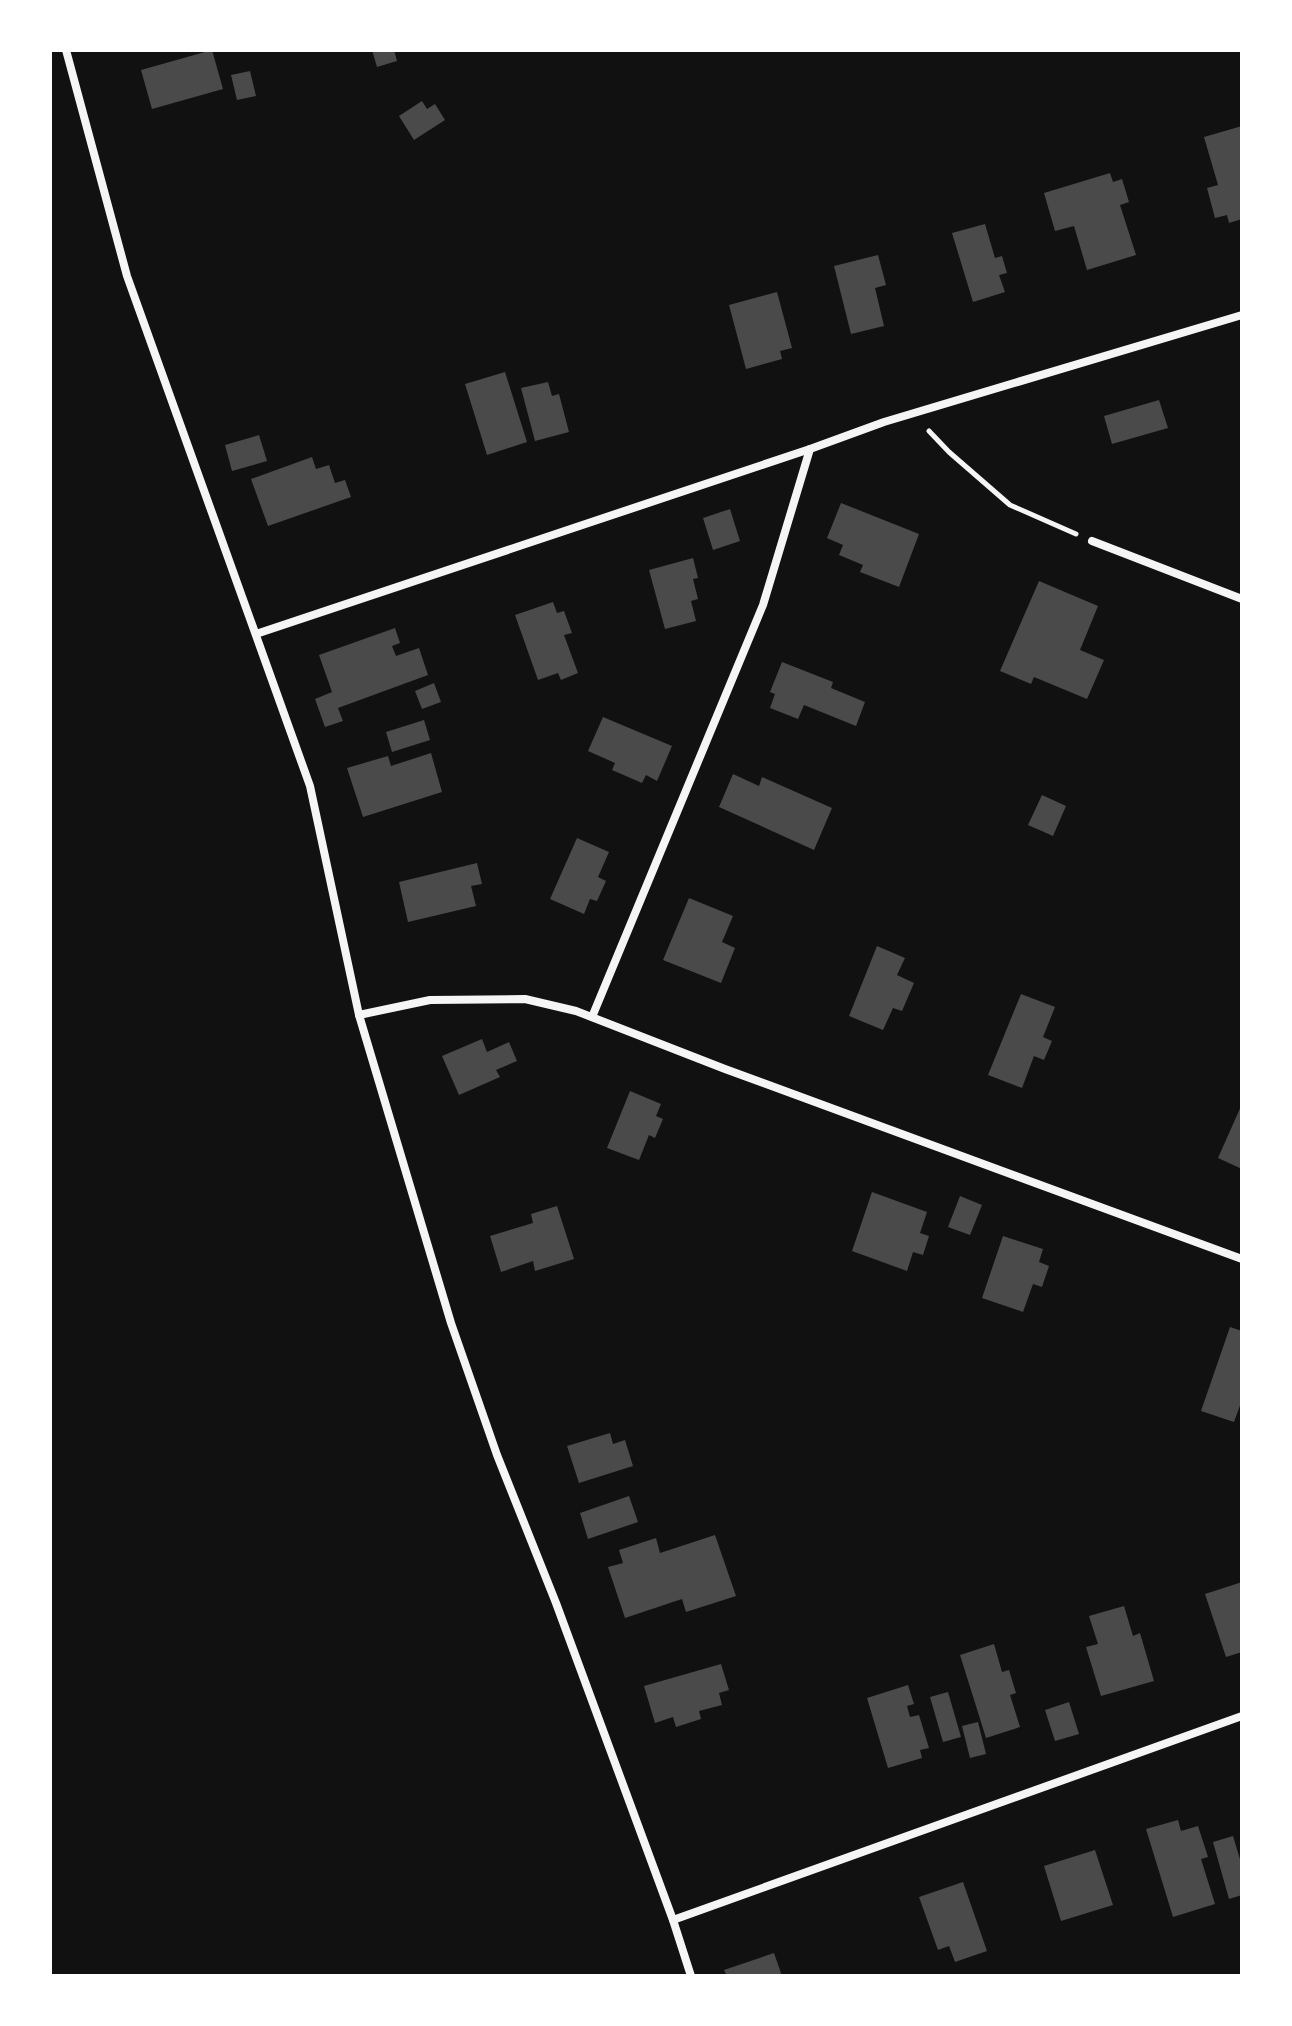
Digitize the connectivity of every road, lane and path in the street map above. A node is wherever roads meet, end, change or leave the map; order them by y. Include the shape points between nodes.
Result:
1 (66, 50) edge
2 (1242, 315) edge
3 (912, 414) junction
4 (810, 449) junction
5 (1092, 541) joint
6 (1242, 599) edge
7 (256, 634) junction
8 (359, 1015) junction
9 (592, 1017) junction
10 (1242, 1259) edge
11 (1242, 1716) edge
12 (673, 1920) junction
13 (691, 1976) edge

1 - 7 street via 127,276
2 - 3 street
3 - 4 street
3 - 5 path via 1010,505
4 - 7 street
4 - 9 street via 763,605
5 - 6 street
7 - 8 street via 310,786
8 - 9 street via 430,1000 525,999
8 - 12 street via 491,1440
9 - 10 street
11 - 12 street
12 - 13 street

